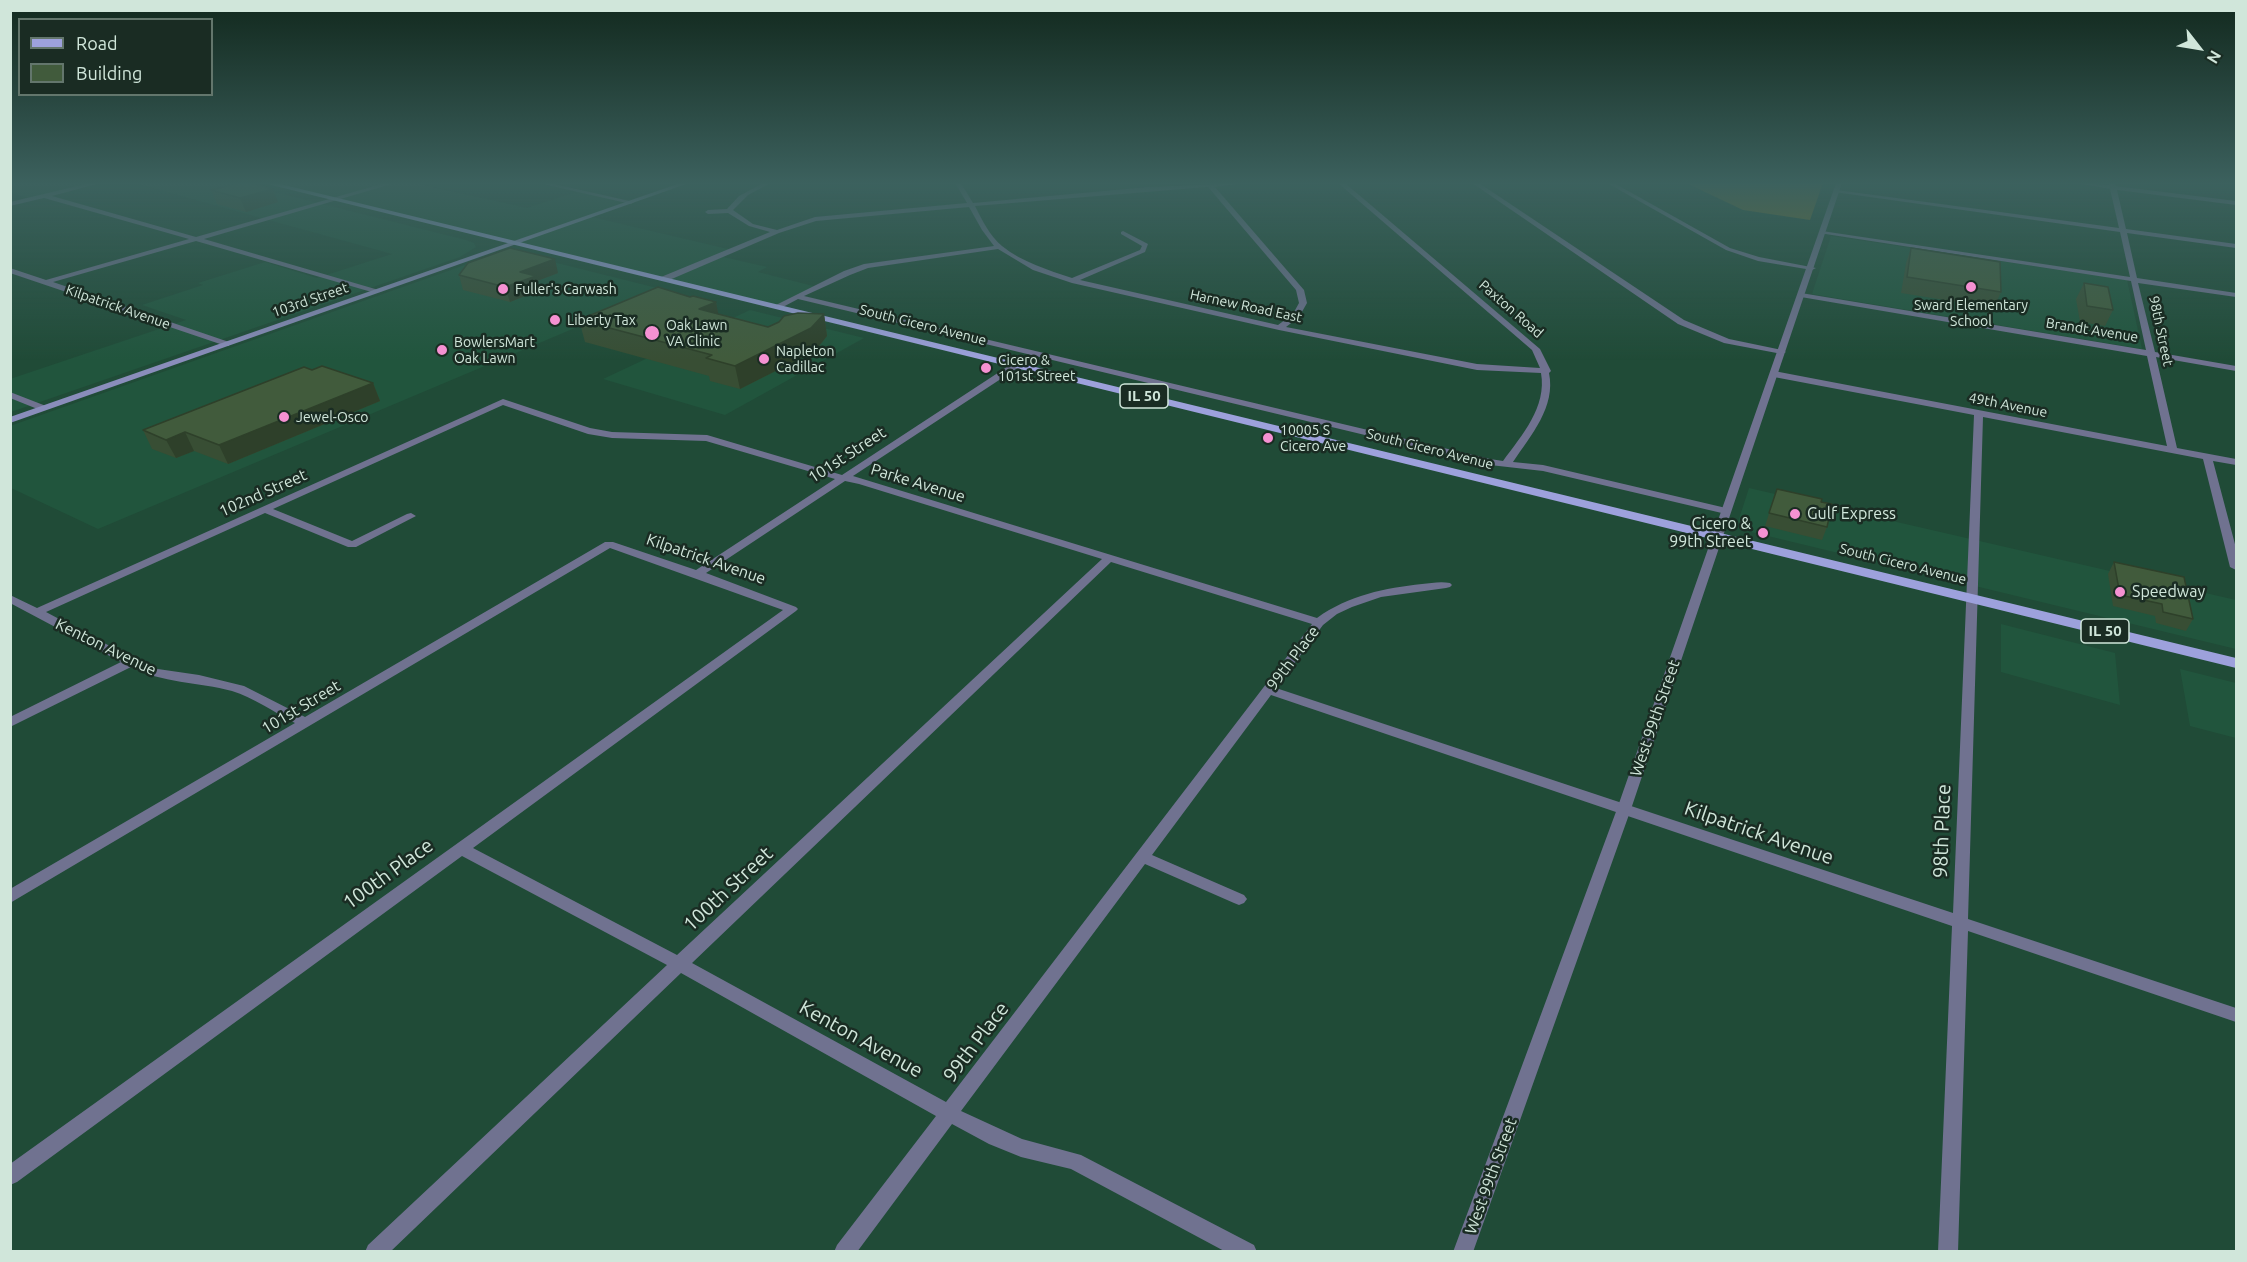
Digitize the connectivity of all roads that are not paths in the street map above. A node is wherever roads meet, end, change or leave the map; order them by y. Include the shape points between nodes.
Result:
1 (187, 242) edge
2 (207, 242) edge
3 (509, 242) edge
4 (517, 242) edge
5 (753, 242) edge
6 (995, 242) edge
7 (1142, 242) edge
8 (1259, 242) edge
9 (1411, 242) edge
10 (1562, 242) edge
11 (1715, 242) edge
12 (1819, 242) edge
13 (1881, 242) edge
14 (2126, 242) edge
15 (2207, 242) edge
16 (514, 243) junction
17 (2236, 246) edge
18 (999, 247) junction
19 (1812, 268) junction
20 (10, 270) edge
21 (664, 279) junction
22 (2135, 280) junction
23 (1072, 281) junction
24 (46, 282) junction
25 (378, 291) junction
26 (1801, 295) junction
27 (2236, 295) edge
28 (797, 297) junction
29 (778, 306) junction
30 (1279, 328) junction
31 (226, 344) junction
32 (1782, 352) junction
33 (2151, 353) junction
34 (1016, 365) junction
35 (2236, 368) edge
36 (1547, 371) junction
37 (1774, 374) junction
38 (10, 395) edge
39 (503, 402) joint
40 (43, 408) junction
41 (1979, 413) junction
42 (10, 420) edge
43 (2173, 450) junction
44 (2207, 456) junction
45 (2236, 462) edge
46 (1506, 464) junction
47 (843, 478) junction
48 (263, 509) junction
49 (1726, 511) junction
50 (411, 516) dead end
51 (1718, 536) junction
52 (609, 544) joint
53 (1110, 557) junction
54 (2236, 567) edge
55 (697, 574) junction
56 (1446, 585) dead end
57 (10, 598) edge
58 (1973, 598) junction
59 (792, 609) joint
60 (37, 612) junction
61 (1319, 622) junction
62 (131, 662) junction
63 (2236, 663) edge
64 (1269, 690) junction
65 (10, 723) edge
66 (305, 723) junction
67 (1624, 809) junction
68 (460, 848) junction
69 (1142, 857) junction
70 (10, 897) edge
71 (1239, 899) dead end
72 (1959, 922) junction
73 (679, 964) junction
74 (2236, 1015) edge
75 (948, 1113) junction
76 (10, 1176) edge
77 (375, 1251) edge
78 (844, 1251) edge
79 (1247, 1251) edge
80 (1463, 1251) edge
81 (1948, 1251) edge

1 - 24 street
2 - 25 street
3 - 16 main road, South Cicero Avenue / IL 50
4 - 16 main road, 103rd Street
5 - 21 street
6 - 18 street, Harnew Road East
7 - 23 street via 1146,244 1143,251
8 - 30 street via 1300,290 1303,303 1296,315
9 - 36 street, Paxton Road via 1514,328 1536,349
10 - 32 street via 1681,322 1727,341
11 - 19 street via 1758,259
12 - 19 street, West 99th Street
13 - 22 street
14 - 22 street, 98th Street
15 - 17 street
16 - 21 main road, South Cicero Avenue / IL 50
16 - 25 main road, 103rd Street
18 - 23 street, Harnew Road East via 1036,268
18 - 28 street via 867,266
19 - 26 street, West 99th Street
20 - 24 street, Kilpatrick Avenue
21 - 29 main road, South Cicero Avenue / IL 50
22 - 27 street
22 - 33 street, 98th Street
23 - 30 street, Harnew Road East
24 - 31 street, Kilpatrick Avenue
25 - 31 main road, 103rd Street
26 - 32 street, West 99th Street
26 - 33 street, Brandt Avenue
28 - 29 street
28 - 46 street, South Cicero Avenue
29 - 34 main road, South Cicero Avenue / IL 50
30 - 36 street, Harnew Road East via 1477,367
31 - 40 main road, 103rd Street
32 - 37 street, West 99th Street
33 - 35 street, Brandt Avenue
33 - 43 street, 98th Street
34 - 47 street, 101st Street
34 - 51 main road, South Cicero Avenue / IL 50
36 - 46 street via 1548,394
37 - 41 street, 49th Avenue
37 - 49 street, West 99th Street
38 - 40 street
39 - 47 street, Parke Avenue via 588,431 707,438
39 - 48 street, 102nd Street
40 - 42 main road, 103rd Street
41 - 43 street, 49th Avenue
41 - 58 street, 98th Place
43 - 44 street, 49th Avenue
44 - 45 street, 49th Avenue
44 - 54 street
46 - 49 street, South Cicero Avenue via 1543,468
47 - 53 street, Parke Avenue
47 - 55 street, 101st Street
48 - 50 street via 352,545
48 - 60 street, 102nd Street
49 - 51 street, West 99th Street
51 - 58 main road, South Cicero Avenue / IL 50
51 - 67 street, West 99th Street
52 - 55 street, Kilpatrick Avenue
52 - 66 street, 101st Street
53 - 61 street, Parke Avenue
53 - 73 street, 100th Street
55 - 59 street, Kilpatrick Avenue
56 - 61 street, 99th Place via 1384,592 1351,602
57 - 60 street, Kenton Avenue
58 - 63 main road, South Cicero Avenue / IL 50
58 - 72 street, 98th Place
59 - 68 street, 100th Place
60 - 62 street, Kenton Avenue
61 - 64 street, 99th Place
62 - 65 street
62 - 66 street, Kenton Avenue via 148,671 239,689
64 - 67 street, Kilpatrick Avenue
64 - 69 street, 99th Place
66 - 70 street, 101st Street
67 - 72 street, Kilpatrick Avenue
67 - 80 street, West 99th Street
68 - 73 street, Kenton Avenue
68 - 76 street, 100th Place
69 - 71 street
69 - 75 street, 99th Place
72 - 74 street, Kilpatrick Avenue
72 - 81 street, 98th Place
73 - 75 street, Kenton Avenue
73 - 77 street, 100th Street
75 - 78 street, 99th Place
75 - 79 street, Kenton Avenue via 1013,1145 1074,1161

